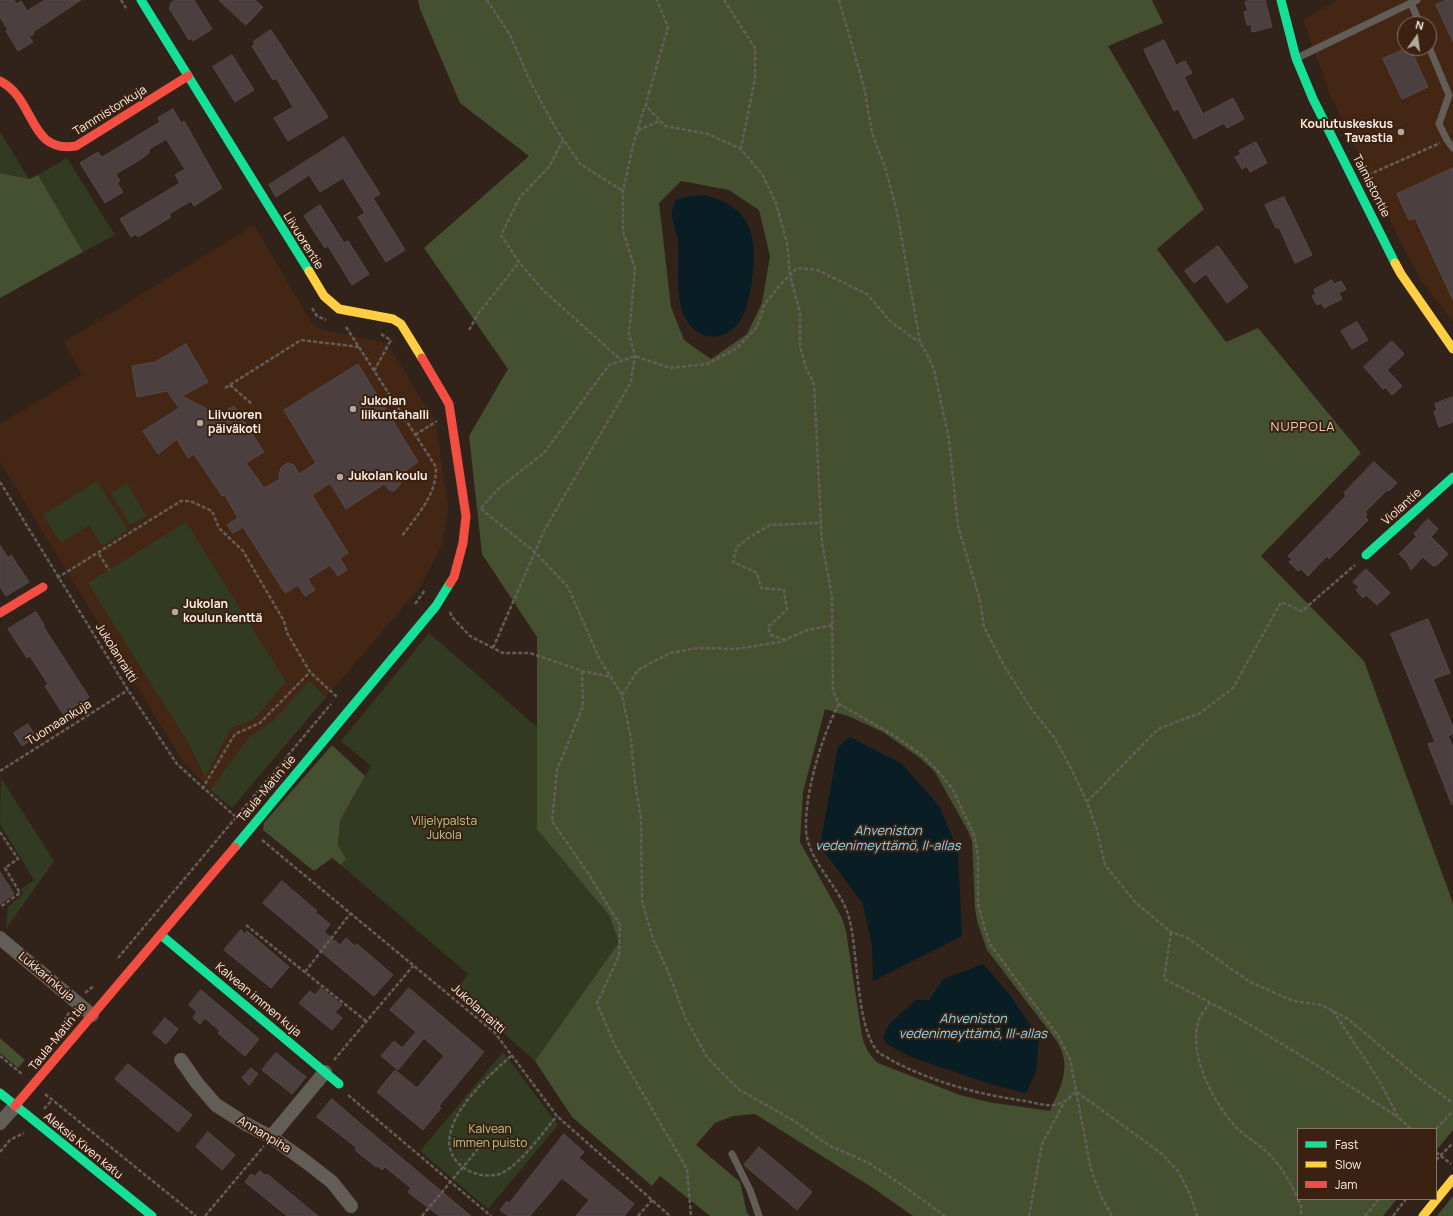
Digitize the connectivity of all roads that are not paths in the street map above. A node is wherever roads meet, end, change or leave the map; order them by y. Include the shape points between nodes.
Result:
1 (141, 0) edge
2 (1281, 0) edge
3 (1414, 2) edge
4 (1418, 16) edge
5 (1433, 56) edge
6 (1296, 58) junction
7 (188, 76) junction
8 (0, 81) edge
9 (1453, 148) edge
10 (1453, 349) edge
11 (456, 458) joint
12 (1453, 477) edge
13 (1366, 555) road end
14 (43, 587) dead end
15 (0, 613) edge
16 (161, 935) junction
17 (0, 938) edge
18 (92, 1015) junction
19 (181, 1060) dead end
20 (325, 1072) junction
21 (339, 1084) road end
22 (0, 1093) edge
23 (15, 1106) junction
24 (0, 1123) edge
25 (272, 1137) junction
26 (732, 1154) dead end
27 (1453, 1179) edge
28 (1437, 1199) edge
29 (1436, 1200) edge
30 (351, 1206) dead end
31 (152, 1216) edge
32 (759, 1216) edge
33 (1423, 1216) edge

1 - 7 street, Liivuorentie
2 - 6 street, Taimistontie
3 - 4 lane
3 - 6 lane
5 - 9 lane via 1449,95 1439,124
6 - 10 street, Taimistontie via 1313,99 1400,274
7 - 8 street, Tammistonkuja via 76,146 59,148 44,140 11,85
7 - 11 street, Liivuorentie via 324,296 339,308 393,319 401,324 411,338 449,404
11 - 16 street, Taula-Matin tie via 466,516 463,543 454,577 444,595
12 - 13 street, Violantie
14 - 15 street
16 - 18 street, Taula-Matin tie
16 - 20 street, Kalvean immen kuja
17 - 18 street, Lukkarinkuja
18 - 23 street, Taula-Matin tie
19 - 25 street, Annanpiha via 216,1105
20 - 21 street, Kalvean immen kuja
20 - 25 street
22 - 23 street, Aleksis Kiven katu
23 - 24 street
23 - 31 street, Aleksis Kiven katu
25 - 30 street, Annanpiha via 332,1182
26 - 32 lane via 750,1190
27 - 28 street
29 - 33 street

